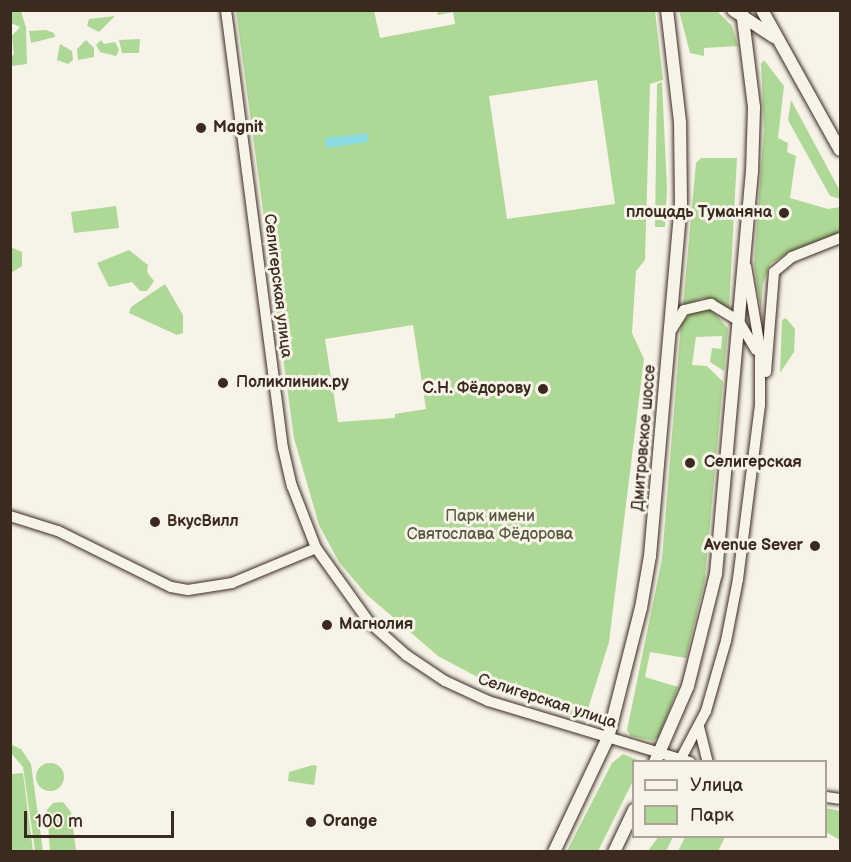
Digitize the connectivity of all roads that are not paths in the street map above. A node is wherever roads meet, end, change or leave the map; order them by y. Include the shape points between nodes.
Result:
1 (226, 10) edge
2 (667, 10) edge
3 (762, 10) edge
4 (740, 12) edge
5 (780, 45) junction
6 (840, 150) edge
7 (840, 238) edge
8 (744, 248) junction
9 (738, 320) junction
10 (671, 333) junction
11 (760, 362) junction
12 (760, 405) junction
13 (10, 516) edge
14 (316, 548) junction
15 (699, 727) junction
16 (608, 738) junction
17 (658, 757) edge
18 (677, 760) edge
19 (683, 760) edge
20 (707, 760) edge
21 (632, 812) edge
22 (632, 823) edge
23 (622, 836) junction
24 (554, 852) edge
25 (614, 852) edge

1 - 14 street, Селигерская улица via 284,448 292,486
2 - 10 main road, Дмитровское шоссе via 681,158 680,238
3 - 5 main road
4 - 5 main road
4 - 8 main road via 754,107
5 - 6 main road
7 - 12 street via 792,257 774,272 769,352
8 - 9 main road
8 - 11 street
9 - 10 street via 717,306 697,304 679,314
9 - 11 street
9 - 17 main road via 716,574 688,686
10 - 16 main road, Дмитровское шоссе via 650,556
11 - 12 street
12 - 15 street via 738,579 726,641
13 - 14 street via 58,531 171,587 188,590 232,583
14 - 16 street, Селигерская улица via 369,622 423,668 469,694
15 - 19 street
15 - 20 street
16 - 17 street, Селигерская улица
16 - 24 main road, Дмитровское шоссе
17 - 18 street, Селигерская улица
21 - 23 main road
22 - 23 street
23 - 25 main road

